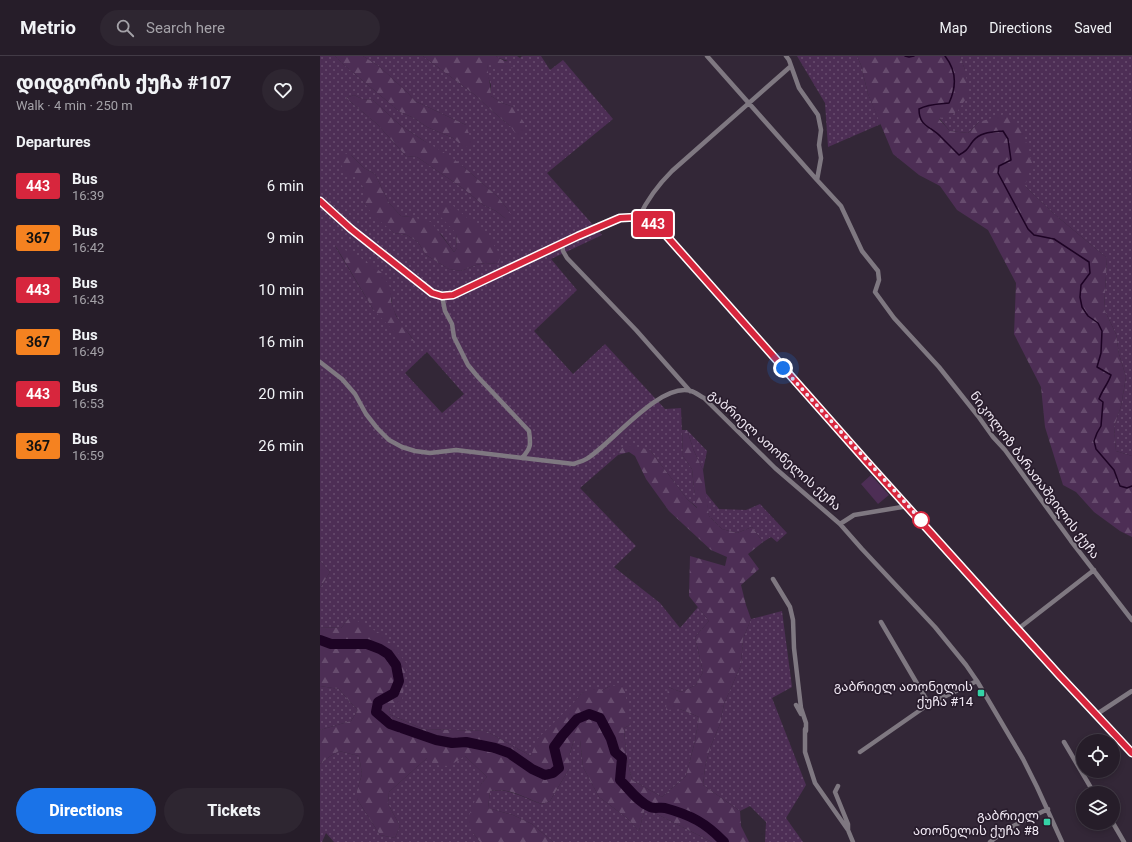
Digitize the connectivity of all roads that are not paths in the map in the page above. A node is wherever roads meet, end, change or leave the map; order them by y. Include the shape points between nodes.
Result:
1 (708, 56) edge
2 (786, 56) edge
3 (791, 66) junction
4 (749, 103) junction
5 (817, 180) junction
6 (320, 201) edge
7 (639, 217) junction
8 (562, 244) junction
9 (442, 296) junction
10 (320, 362) edge
11 (690, 391) junction
12 (522, 458) junction
13 (908, 506) junction
14 (840, 524) junction
15 (1094, 570) junction
16 (773, 579) dead end
17 (1132, 620) edge
18 (881, 622) dead end
19 (1018, 629) junction
20 (977, 681) junction
21 (1132, 690) edge
22 (929, 704) junction
23 (796, 705) dead end
24 (1097, 714) junction
25 (806, 731) junction
26 (1064, 742) dead end
27 (860, 752) dead end
28 (1132, 753) edge
29 (838, 786) dead end
30 (1090, 786) edge
31 (1048, 809) junction
32 (848, 830) junction
33 (1116, 830) edge
34 (854, 842) edge
35 (990, 842) edge
36 (1062, 842) edge
37 (1124, 842) edge

1 - 4 street, ნიკოლოზ ბარათაშვილის ქუჩა
2 - 3 street
3 - 4 street
3 - 5 street via 799,88 818,115 821,158
4 - 5 street, ნიკოლოზ ბარათაშვილის ქუჩა
4 - 7 street via 663,180
5 - 15 street, ნიკოლოზ ბარათაშვილის ქუჩა via 841,206 862,251 878,271 879,280 875,292 1006,450
6 - 9 street via 432,293
7 - 8 street via 620,218
7 - 13 street via 664,233
8 - 9 street via 453,295
8 - 11 street via 567,258 631,324
9 - 12 street via 444,311 452,324 454,337 468,365 529,431 529,450
10 - 12 street, გაბრიელ ათონელის ქუჩა via 342,379 355,394 366,414 389,440 415,452 456,450
11 - 12 street, გაბრიელ ათონელის ქუჩა via 669,393 653,403 588,458 574,464
11 - 14 street, გაბრიელ ათონელის ქუჩა via 704,398 775,468
13 - 14 street via 854,515
13 - 19 street
14 - 20 street, გაბრიელ ათონელის ქუჩა via 935,627
15 - 17 street, ნიკოლოზ ბარათაშვილის ქუჩა
15 - 19 street
16 - 25 street via 790,607 793,620 801,708
18 - 22 street
19 - 24 street
20 - 22 street
20 - 31 street, გაბრიელ ათონელის ქუჩა via 1023,759
21 - 24 street
22 - 27 street
23 - 25 street
24 - 28 street
25 - 32 street via 805,752 815,783
26 - 30 street
29 - 32 street via 835,792
31 - 35 street via 1007,829
31 - 36 street, გაბრიელ ათონელის ქუჩა
32 - 34 street
33 - 37 street

